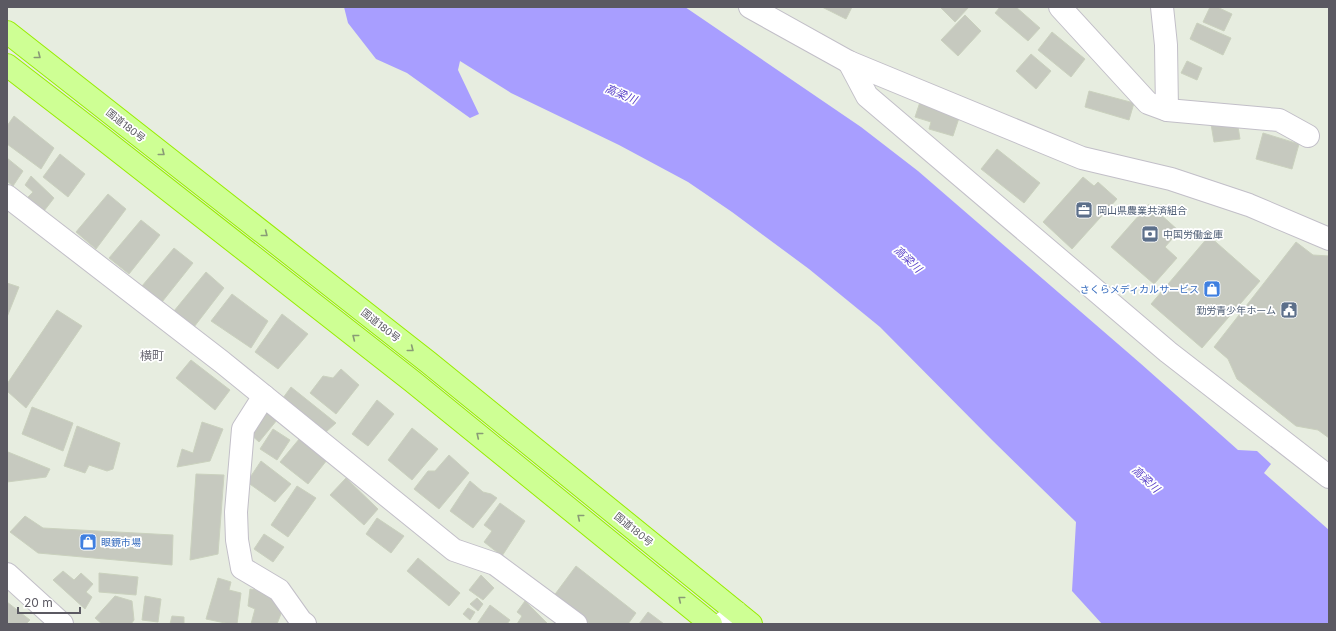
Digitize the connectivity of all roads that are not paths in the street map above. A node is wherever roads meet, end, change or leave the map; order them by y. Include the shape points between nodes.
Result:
1 (750, 7) edge
2 (1060, 7) edge
3 (1162, 7) edge
4 (7, 32) edge
5 (849, 62) junction
6 (7, 65) edge
7 (1167, 110) junction
8 (1308, 136) dead end
9 (7, 196) edge
10 (1329, 239) edge
11 (264, 396) junction
12 (1329, 476) edge
13 (7, 574) edge
14 (736, 620) edge
15 (62, 624) edge
16 (305, 624) edge
17 (576, 624) edge
18 (711, 624) edge

1 - 5 street
2 - 7 street via 1148,103
3 - 7 street via 1166,45
4 -> 14 highway, 国道180号 via 428,362
5 - 10 street via 1082,158 1171,179 1249,205
5 - 12 street via 867,96 1168,352
18 -> 6 highway via 412,381
7 - 8 street via 1279,120
9 - 11 street
11 - 16 street via 243,429 236,512 242,568 279,590
11 - 17 street via 454,550 495,564
13 - 15 street

